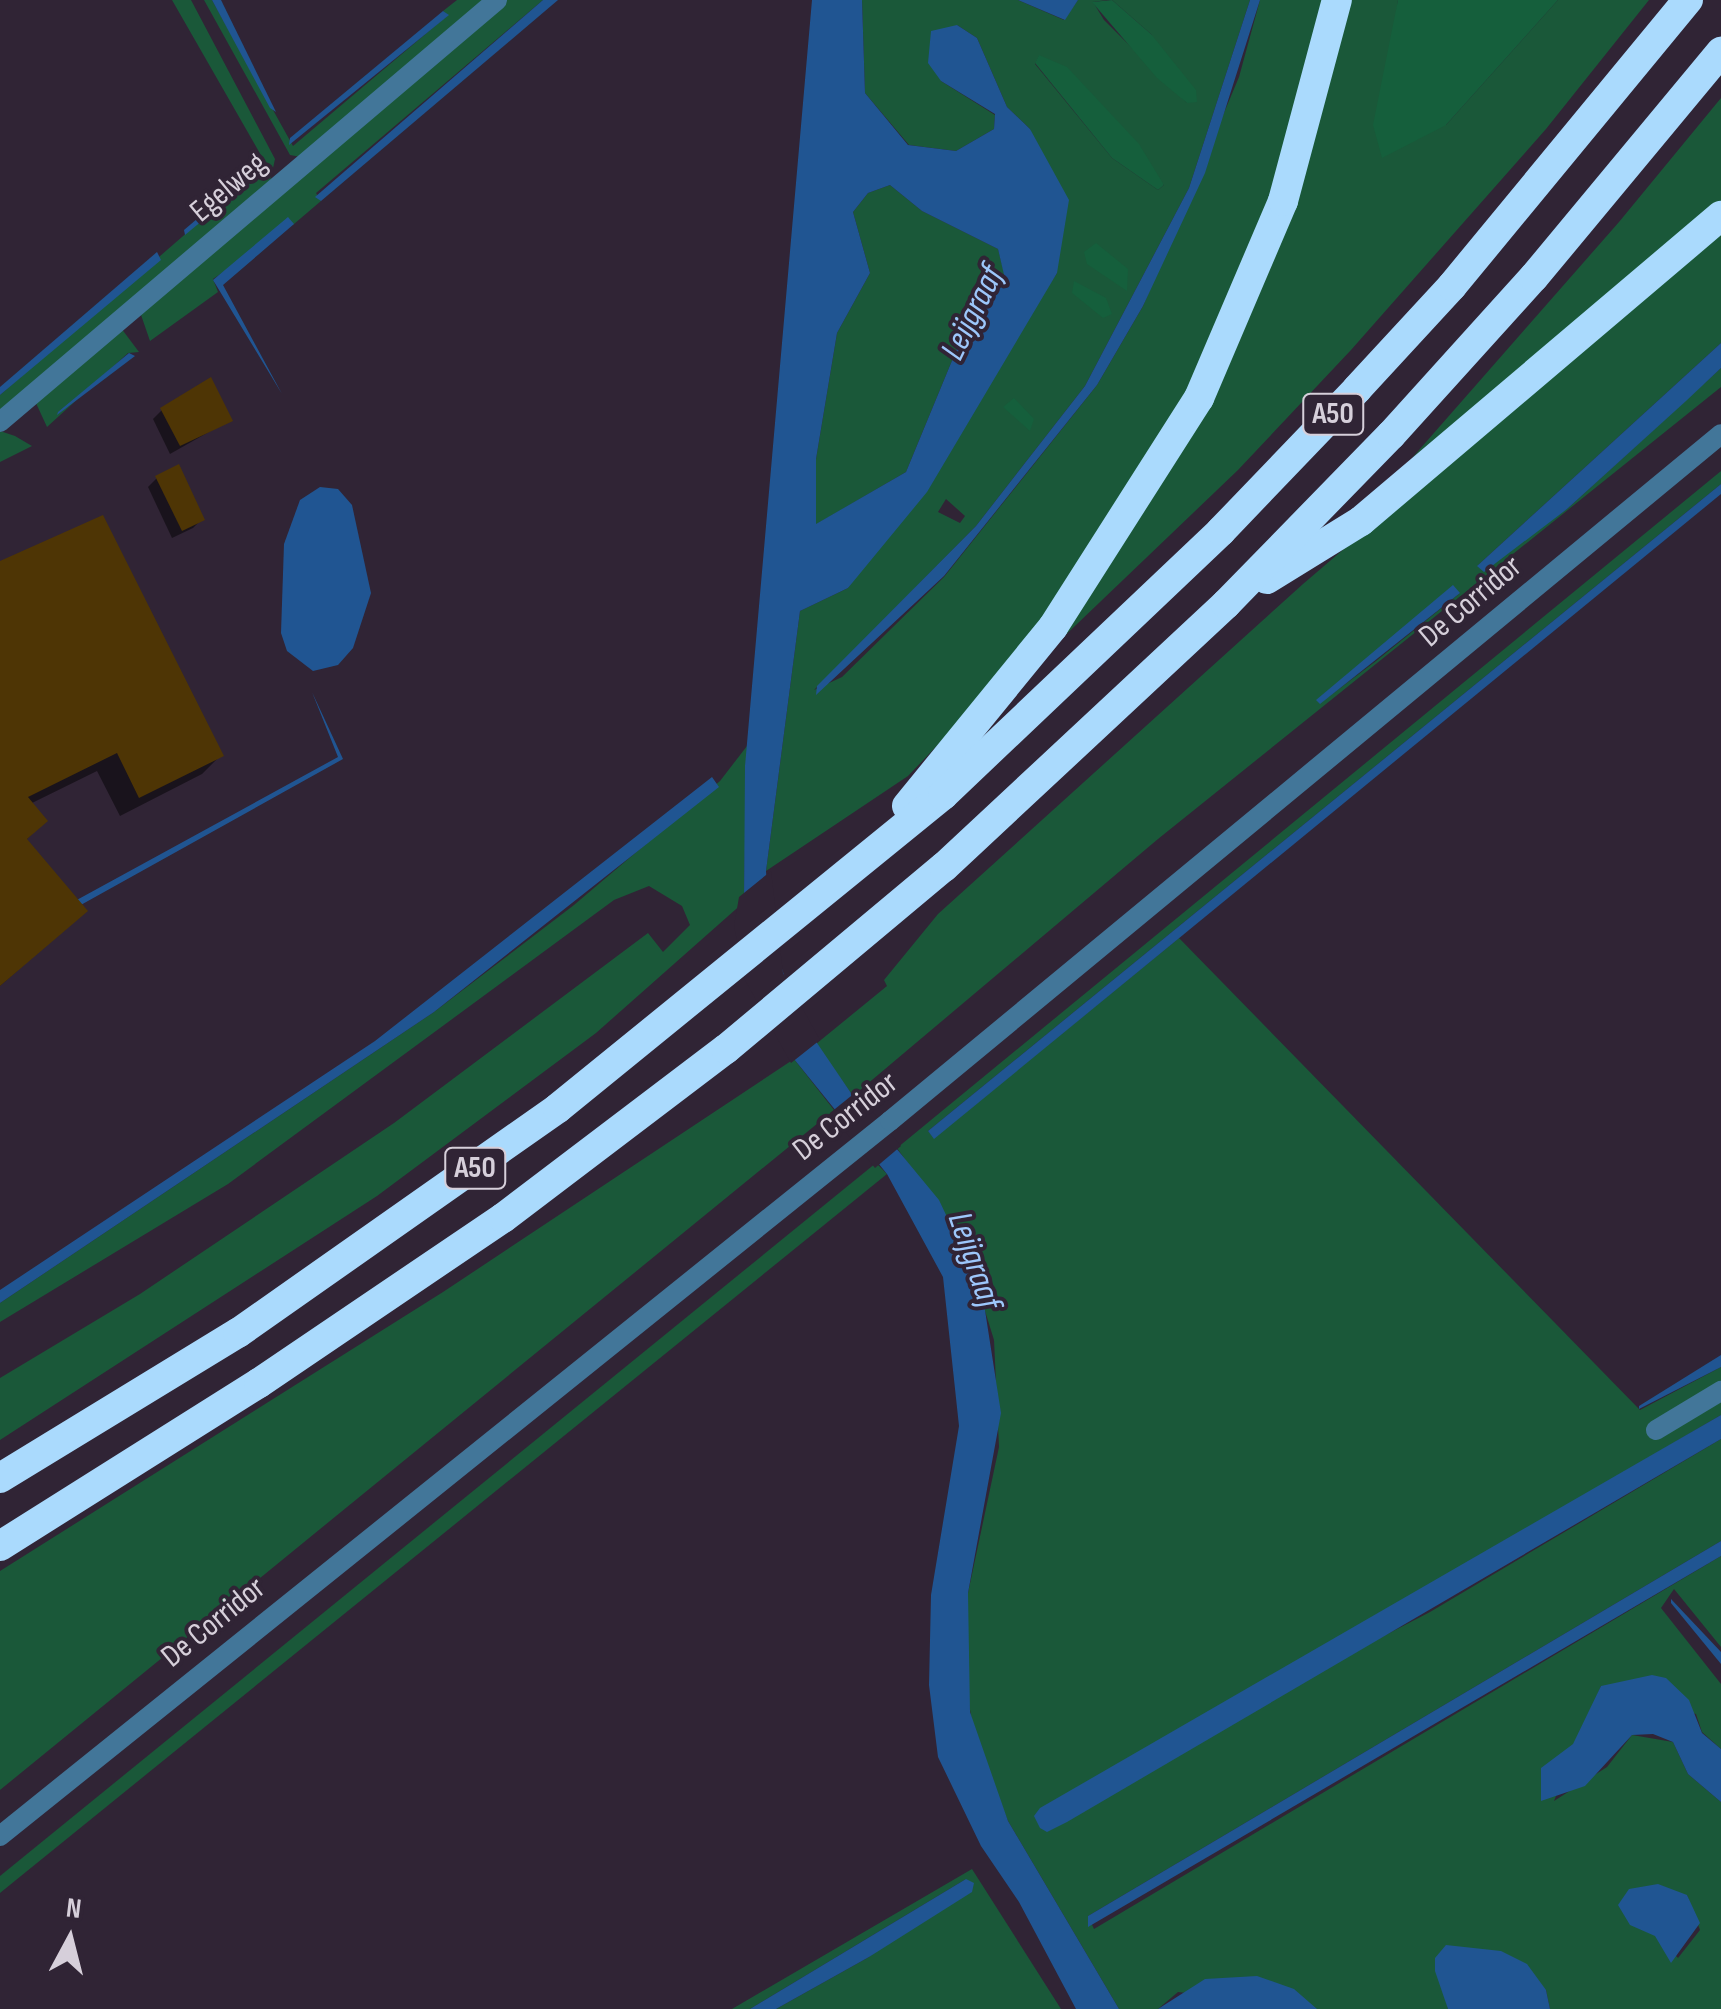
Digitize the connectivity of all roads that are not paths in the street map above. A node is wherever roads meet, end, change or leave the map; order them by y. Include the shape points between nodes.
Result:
1 (497, 0) edge
2 (1338, 0) edge
3 (1688, 0) edge
4 (1721, 52) edge
5 (1721, 216) edge
6 (0, 422) edge
7 (1721, 434) edge
8 (1226, 604) junction
9 (858, 866) junction
10 (1721, 1392) edge
11 (1656, 1430) dead end
12 (0, 1478) edge
13 (0, 1546) edge
14 (0, 1836) edge

1 - 6 street, Egelweg
2 - 9 highway, A50 via 1283,202 1199,398 1053,627
3 - 9 highway, A50 via 1452,286 1262,488 1079,668
4 - 8 highway, A50 via 1462,358
5 - 8 highway, A50 via 1360,521
7 - 14 street, De Corridor via 890,1121
8 - 13 highway, A50 via 1022,797 726,1049 503,1218
9 - 12 highway, A50 via 706,994 527,1130 238,1333
10 - 11 street

